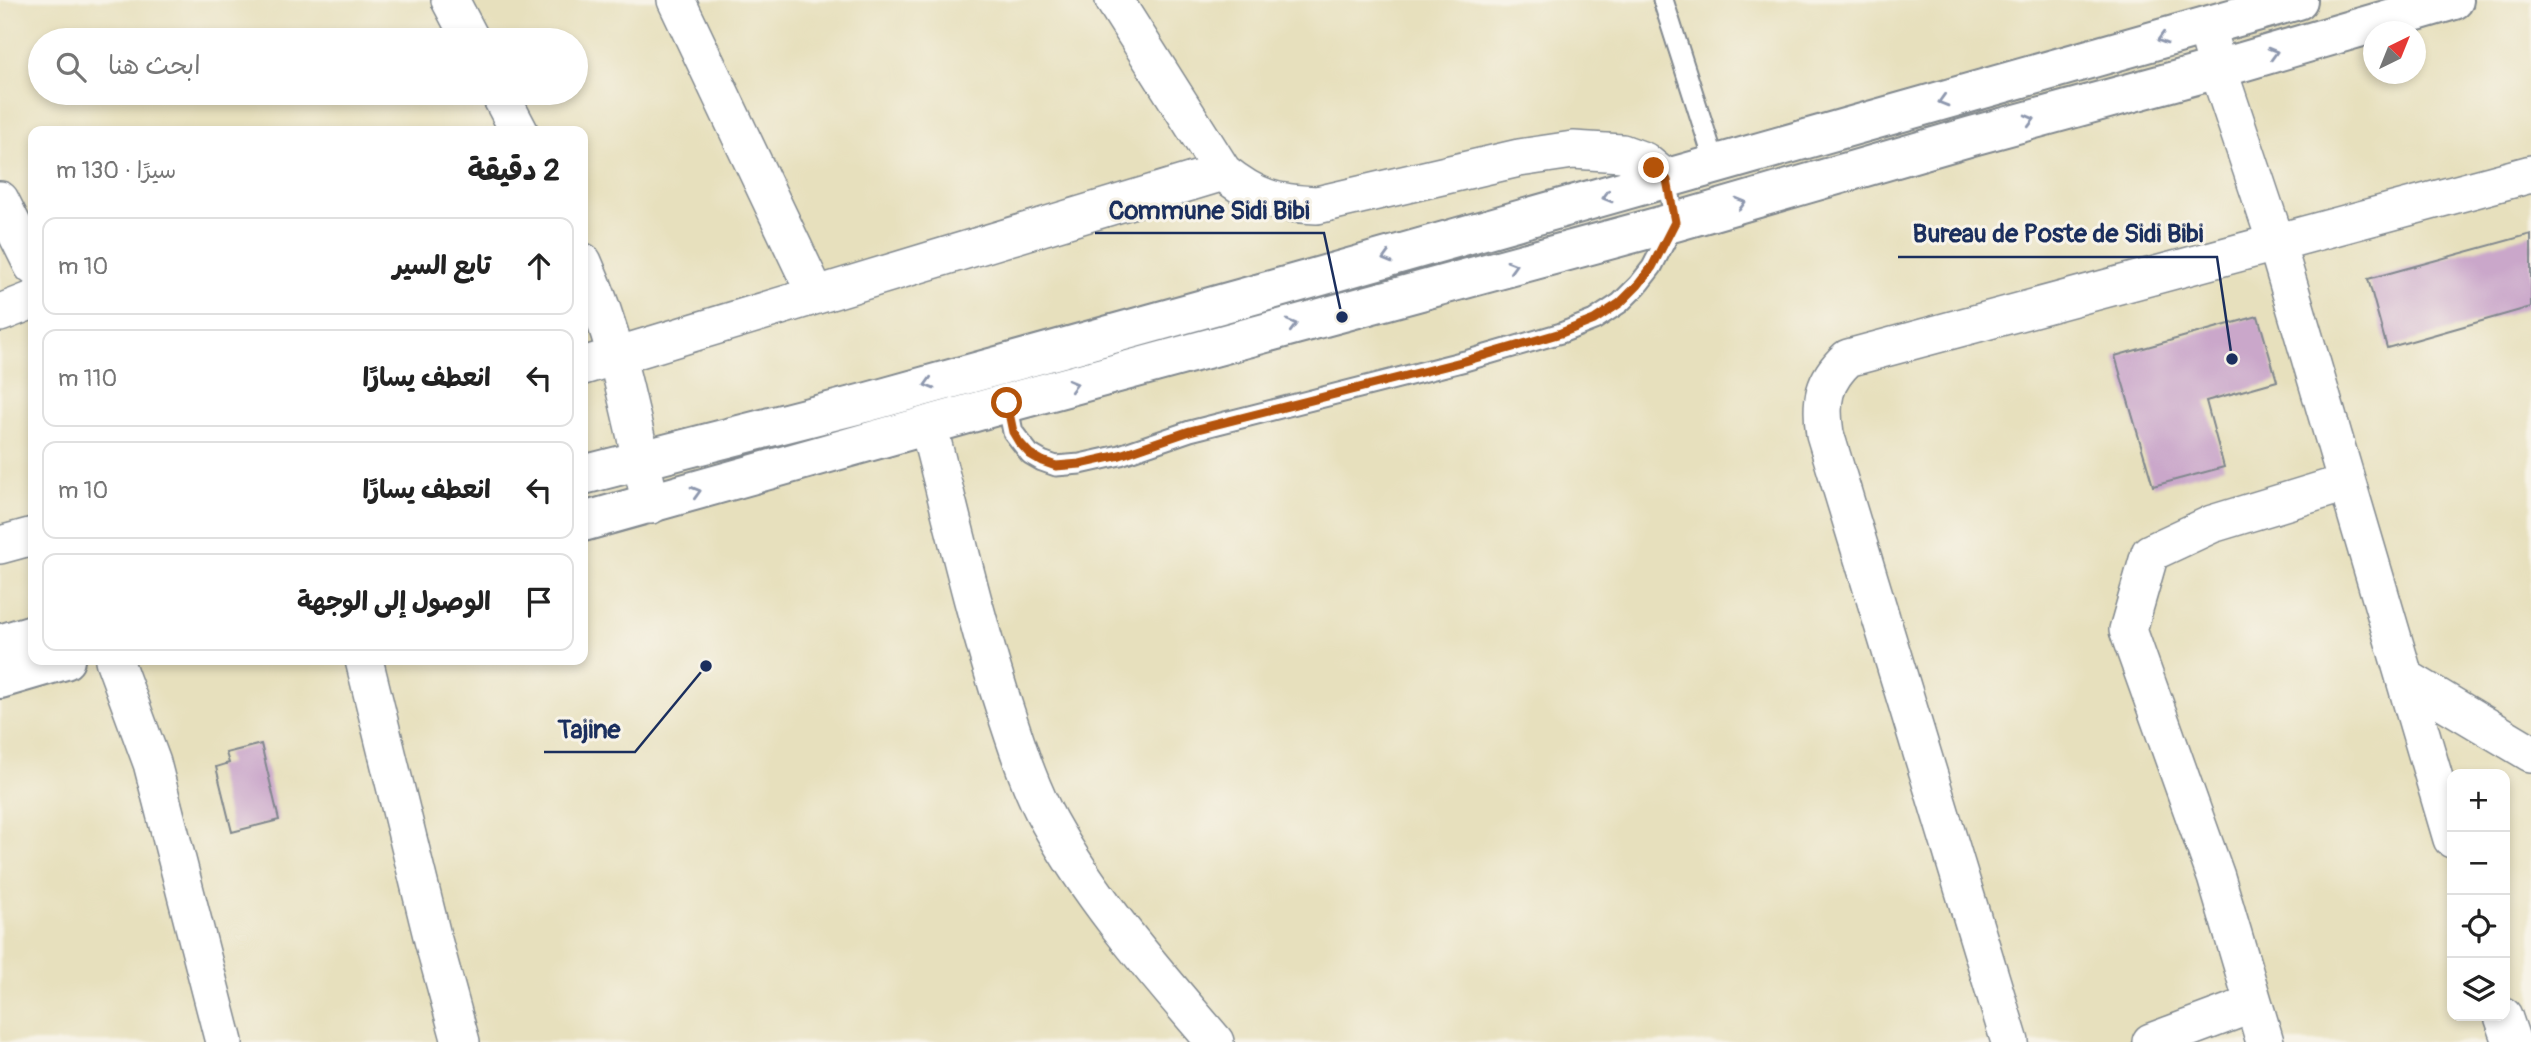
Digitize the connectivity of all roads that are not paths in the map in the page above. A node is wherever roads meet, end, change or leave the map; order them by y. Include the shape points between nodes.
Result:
1 (450, 0) edge
2 (676, 0) edge
3 (1114, 0) edge
4 (1663, 0) edge
5 (2298, 0) edge
6 (2454, 0) edge
7 (2206, 27) junction
8 (465, 28) edge
9 (2218, 69) junction
10 (505, 105) edge
11 (516, 126) edge
12 (1716, 166) junction
13 (1223, 172) junction
14 (2531, 174) edge
15 (1667, 180) junction
16 (0, 200) edge
17 (1675, 222) junction
18 (2276, 242) junction
19 (28, 255) edge
20 (588, 273) edge
21 (816, 295) junction
22 (28, 302) edge
23 (0, 313) edge
24 (617, 355) junction
25 (588, 364) edge
26 (995, 366) junction
27 (1007, 403) junction
28 (928, 425) junction
29 (640, 460) junction
30 (588, 474) edge
31 (2346, 483) junction
32 (651, 505) junction
33 (588, 521) edge
34 (28, 537) edge
35 (0, 545) edge
36 (28, 636) edge
37 (0, 644) edge
38 (48, 665) edge
39 (116, 665) edge
40 (364, 665) edge
41 (0, 679) edge
42 (2407, 679) junction
43 (2531, 753) edge
44 (2450, 832) edge
45 (2253, 1004) junction
46 (2505, 1021) edge
47 (224, 1042) edge
48 (461, 1042) edge
49 (1215, 1042) edge
50 (2010, 1042) edge
51 (2151, 1042) edge
52 (2265, 1042) edge
53 (2512, 1042) edge

1 - 8 street
2 - 21 street
3 - 13 street
4 - 12 lane
5 - 7 highway
9 -> 6 highway
7 - 9 street
7 -> 12 highway
17 -> 9 highway
9 - 18 street
10 - 11 street
12 - 15 highway
13 - 15 street via 1256,195 1317,205 1573,150 1622,153 1644,161
13 - 21 street
14 - 18 street
15 - 17 lane
15 -> 26 highway
16 - 19 street
27 -> 17 highway
17 - 27 lane via 1638,285 1594,320 1465,361 1190,431 1120,455 1056,466 1042,461 1019,442
18 - 31 street
18 - 50 street via 1848,358 1835,370 1825,391 1825,434
20 - 24 street
21 - 24 street
22 - 23 street
24 - 25 street
24 - 29 street
26 - 27 lane
26 -> 29 highway
27 - 28 highway
32 -> 28 highway
28 - 49 street via 994,677 1047,819 1122,932
29 - 30 highway
29 - 32 street
31 - 42 street
31 - 45 street via 2212,524 2150,553 2128,630 2216,877
32 - 33 highway
34 - 35 street
36 - 37 highway
38 - 41 highway
39 - 47 street via 152,763
40 - 48 street
42 - 43 street
42 - 44 street
45 - 51 street
45 - 52 street
46 - 53 street

